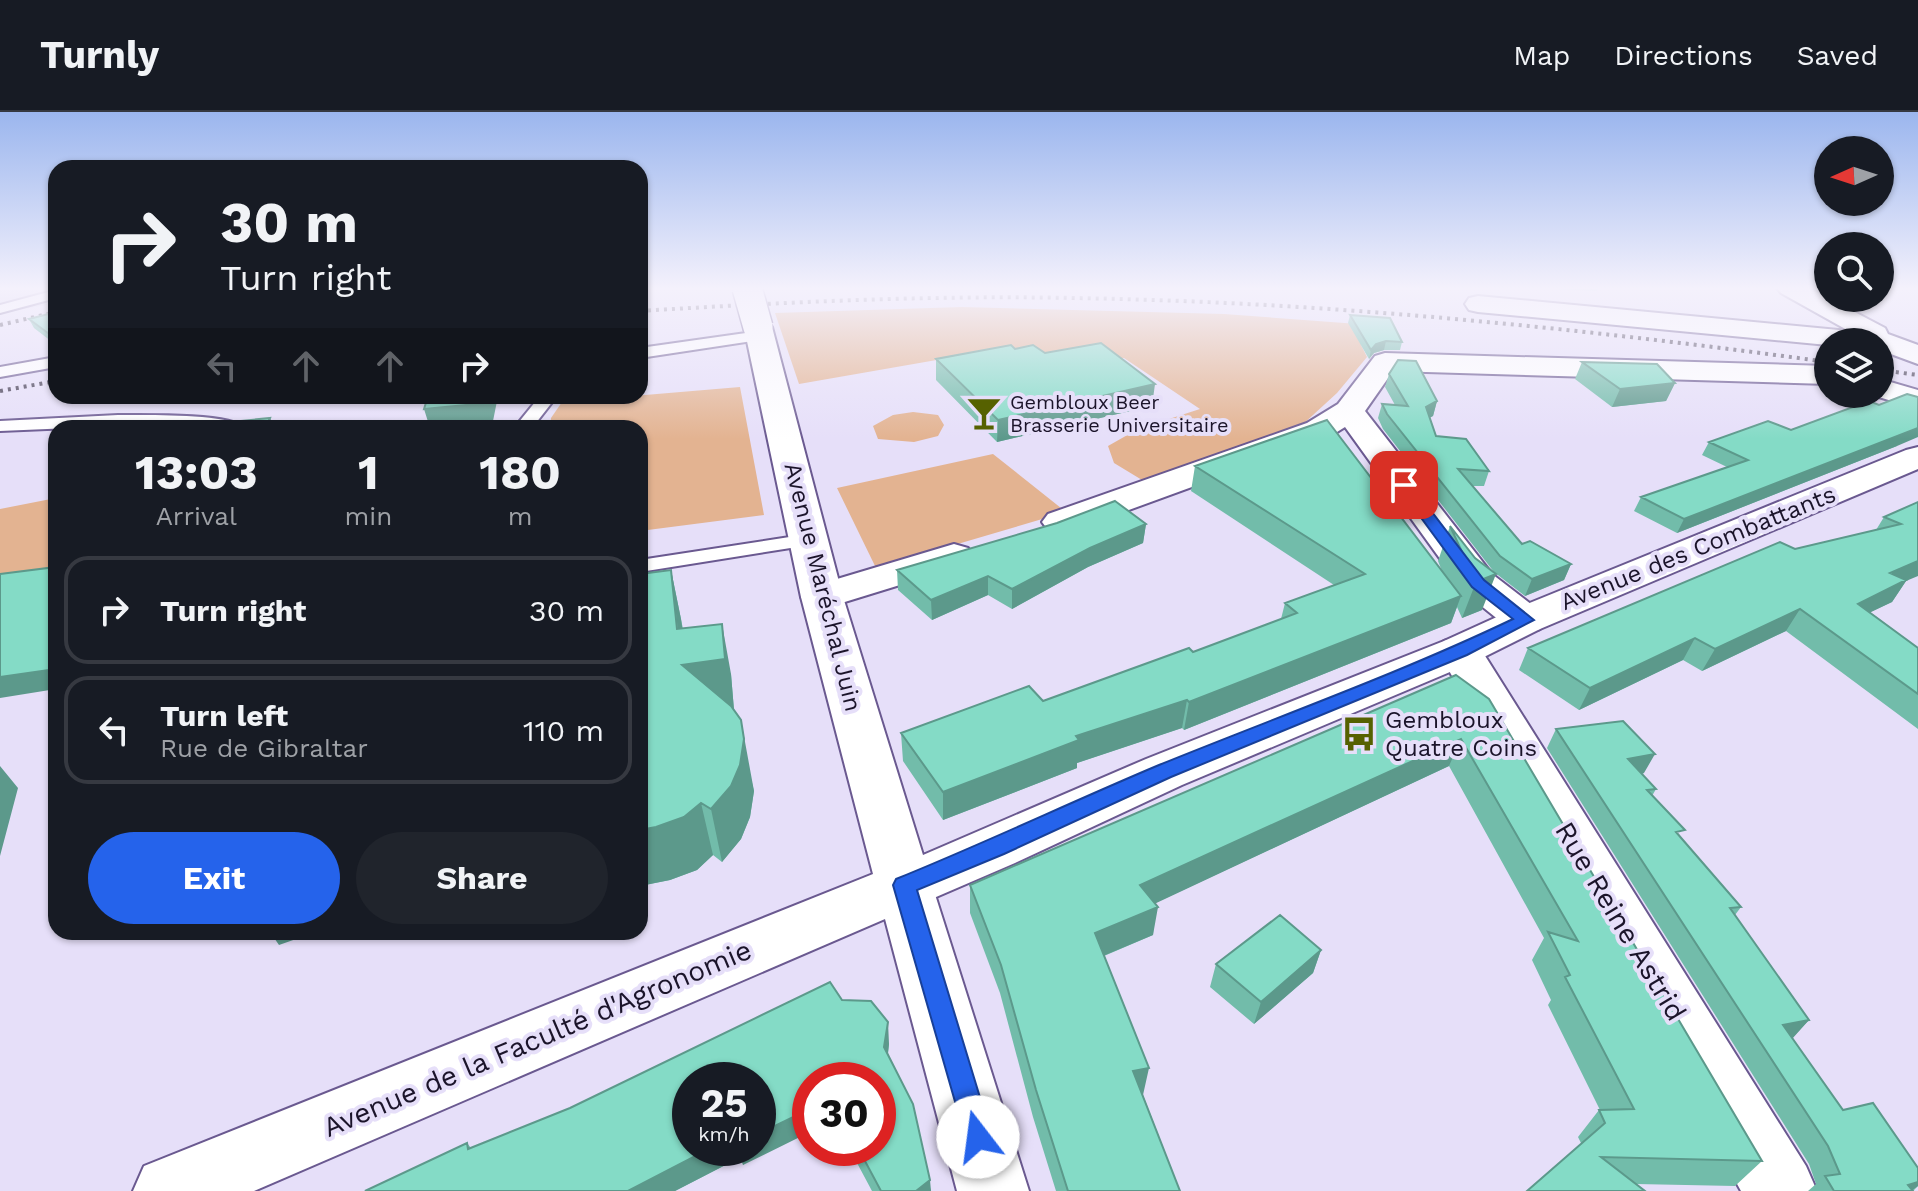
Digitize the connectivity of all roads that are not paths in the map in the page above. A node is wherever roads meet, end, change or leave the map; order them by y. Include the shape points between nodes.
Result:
1 (719, 338) edge
2 (761, 338) edge
3 (1894, 344) edge
4 (648, 352) edge
5 (1918, 355) edge
6 (48, 363) edge
7 (0, 372) edge
8 (1814, 375) edge
9 (1894, 392) edge
10 (1918, 400) edge
11 (542, 404) edge
12 (1349, 411) junction
13 (530, 420) edge
14 (48, 424) edge
15 (0, 426) edge
16 (1918, 457) edge
17 (1024, 535) edge
18 (809, 540) junction
19 (980, 548) edge
20 (648, 565) edge
21 (822, 597) junction
22 (1525, 620) junction
23 (1460, 651) junction
24 (904, 885) junction
25 (169, 1191) edge
26 (993, 1191) edge
27 (1781, 1191) edge

1 - 4 lane
2 - 18 street, Avenue Maréchal Juin
3 - 5 street
6 - 7 lane
8 - 12 street via 1385,362
9 - 10 street
11 - 13 lane
12 - 17 street via 1318,430
12 - 22 street via 1478,583
14 - 15 lane
16 - 22 street, Avenue des Combattants
18 - 20 lane
18 - 21 street, Avenue Maréchal Juin
19 - 21 street
21 - 24 street, Avenue Maréchal Juin
22 - 23 street, Avenue des Combattants
23 - 24 street, Avenue des Combattants
23 - 27 street, Rue Reine Astrid
24 - 25 street, Avenue de la Faculté d'Agronomie
24 - 26 street, Avenue Maréchal Juin

